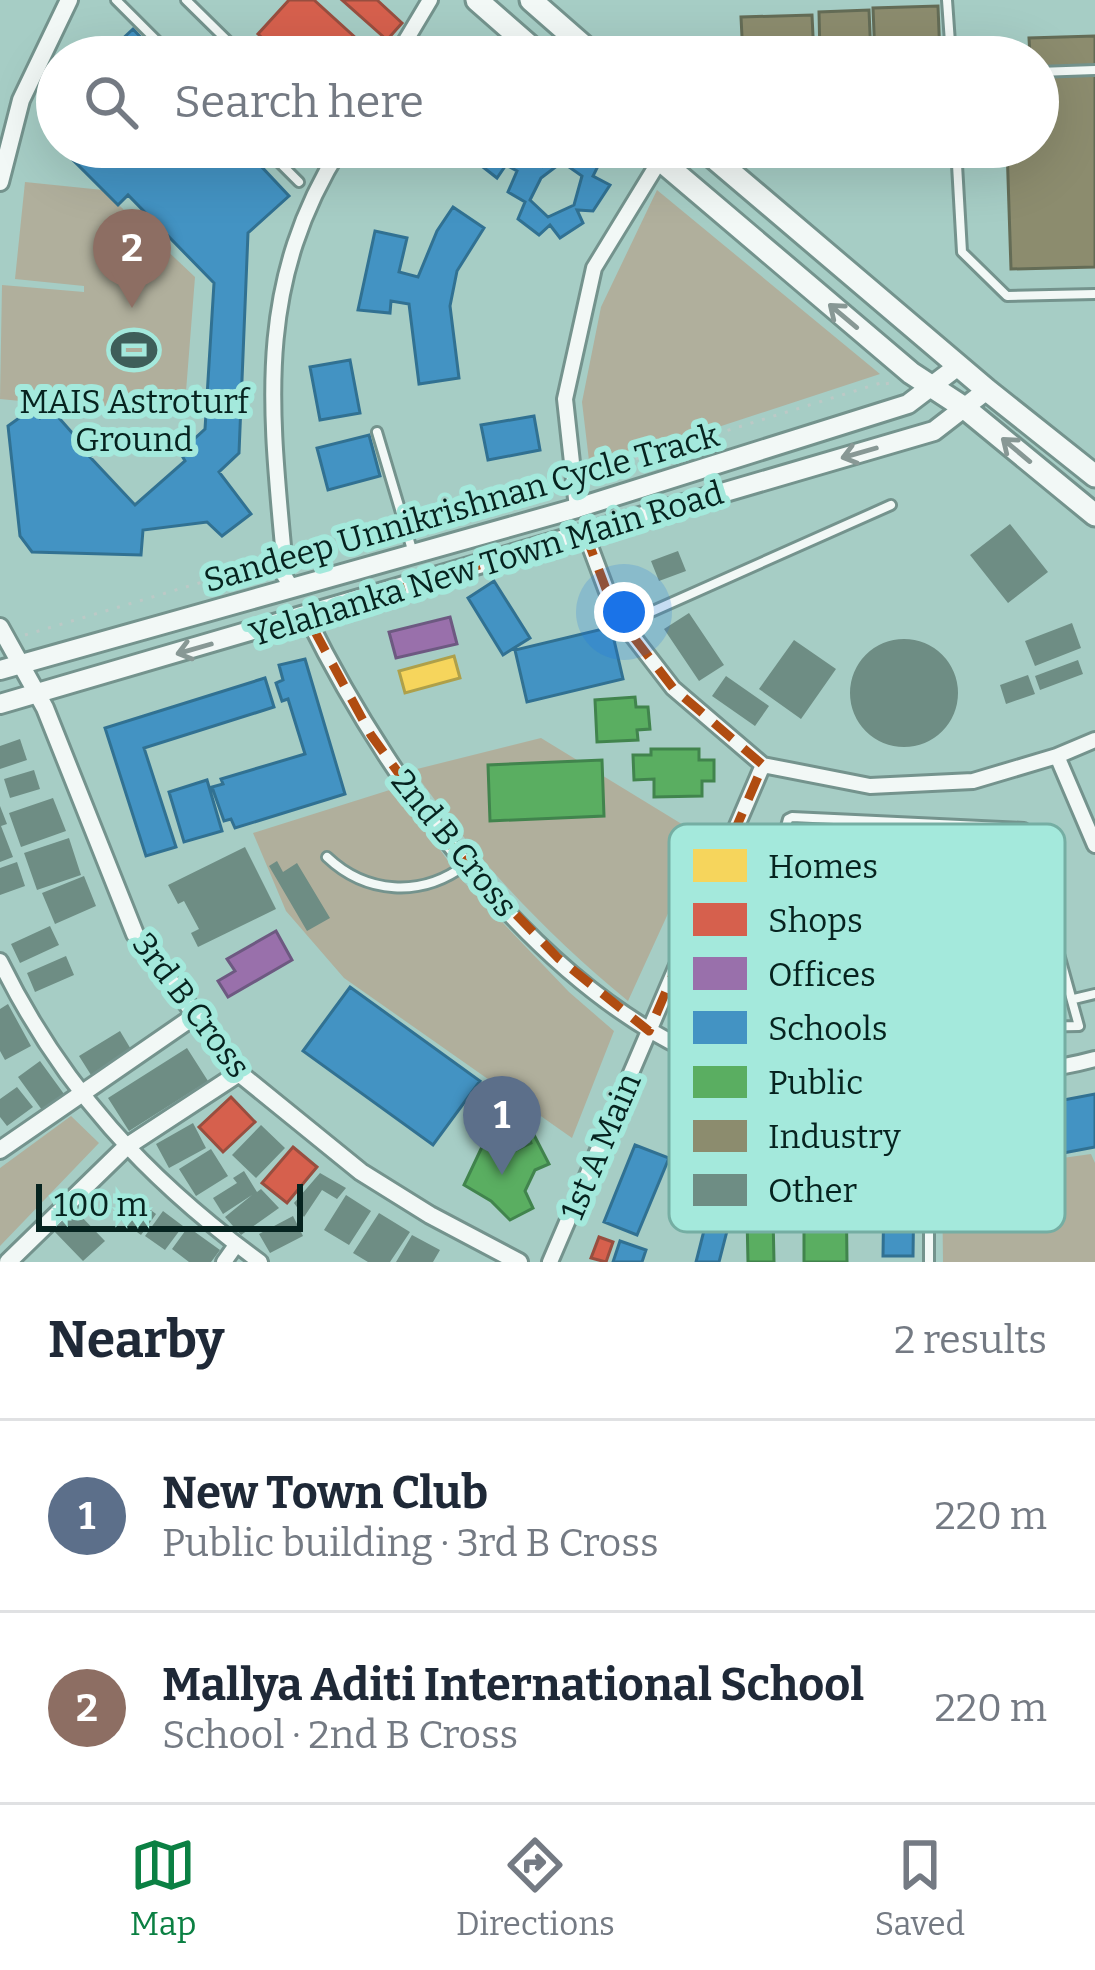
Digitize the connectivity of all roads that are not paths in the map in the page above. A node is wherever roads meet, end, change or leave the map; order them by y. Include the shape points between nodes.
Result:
1 (69, 0) edge
2 (116, 0) edge
3 (186, 0) edge
4 (430, 0) edge
5 (477, 0) edge
6 (531, 0) edge
7 (947, 0) edge
8 (52, 36) edge
9 (152, 36) edge
10 (223, 36) edge
11 (409, 36) edge
12 (518, 36) edge
13 (572, 36) edge
14 (950, 36) edge
15 (36, 69) edge
16 (1095, 70) edge
17 (1059, 71) edge
18 (285, 168) edge
19 (327, 168) edge
20 (644, 168) edge
21 (670, 168) edge
22 (726, 168) edge
23 (957, 168) edge
24 (0, 182) edge
25 (299, 182) dead end
26 (1095, 294) edge
27 (958, 366) junction
28 (936, 386) junction
29 (987, 390) junction
30 (966, 409) junction
31 (377, 432) dead end
32 (1095, 476) edge
33 (891, 506) dead end
34 (577, 508) junction
35 (1095, 515) edge
36 (585, 533) junction
37 (413, 554) junction
38 (292, 588) junction
39 (307, 617) junction
40 (635, 620) dead end
41 (3, 634) edge
42 (23, 664) junction
43 (0, 670) edge
44 (37, 694) junction
45 (0, 704) edge
46 (1095, 740) edge
47 (1058, 756) junction
48 (764, 765) junction
49 (738, 824) edge
50 (787, 824) edge
51 (940, 824) edge
52 (1095, 845) edge
53 (327, 857) dead end
54 (466, 864) junction
55 (0, 962) edge
56 (1065, 969) edge
57 (669, 985) edge
58 (6, 988) edge
59 (1095, 994) edge
60 (1074, 1000) junction
61 (194, 1017) junction
62 (1065, 1029) edge
63 (649, 1031) junction
64 (669, 1042) edge
65 (1095, 1059) edge
66 (1065, 1067) edge
67 (238, 1073) junction
68 (78, 1094) junction
69 (126, 1147) junction
70 (0, 1150) edge
71 (236, 1245) junction
72 (8, 1262) edge
73 (224, 1262) edge
74 (260, 1262) edge
75 (520, 1262) edge
76 (550, 1262) edge

1 - 8 street
2 - 9 lane
3 - 10 lane
4 - 11 street
5 - 12 main road
6 - 13 main road
7 - 14 lane
15 - 24 street
16 - 17 lane
18 - 25 lane
19 - 38 street via 286,267 272,355 280,569
20 - 34 street via 594,268 565,399
28 -> 21 main road via 911,374
22 - 27 main road
23 - 26 lane via 962,252 1007,296
27 - 28 main road, Yelahanka New Town Main Road
27 - 29 main road
28 - 30 main road
28 - 34 main road, Yelahanka New Town Main Road via 908,404
29 - 30 main road, Yelahanka New Town Main Road
29 - 32 main road
35 -> 30 main road
30 -> 36 main road, Yelahanka New Town Main Road via 934,431
31 - 37 lane
33 - 40 lane
34 - 37 main road, Yelahanka New Town Main Road
36 - 39 main road, Yelahanka New Town Main Road
36 - 48 street via 624,626 673,688
37 - 38 main road, Yelahanka New Town Main Road
38 - 42 main road, Yelahanka New Town Main Road
39 -> 44 main road, Yelahanka New Town Main Road
39 - 54 street, 2nd B Cross via 371,735
41 - 42 street, 3rd B Cross
42 - 43 main road, Yelahanka New Town Main Road
42 - 44 street, 3rd B Cross
44 - 45 main road, Yelahanka New Town Main Road
44 - 61 street, 3rd B Cross via 135,934
46 - 47 street
47 - 48 street via 973,781 870,786
47 - 52 street
48 - 49 street, 1st A Main
50 - 51 lane via 792,817
53 - 54 lane via 348,876 411,887
54 - 63 street, 2nd B Cross via 558,958
55 - 58 street
56 - 60 lane
57 - 63 street, 1st A Main
58 - 68 street
59 - 60 lane
60 - 62 lane via 1076,1029
61 - 67 street, 3rd B Cross
61 - 68 street
63 - 64 street, 2nd B Cross
63 - 76 street, 1st A Main
65 - 66 street, 2nd B Cross
67 - 69 street
67 - 75 street, 3rd B Cross via 361,1172
68 - 69 street
68 - 70 street
69 - 71 street
69 - 72 street
71 - 73 street
71 - 74 street

